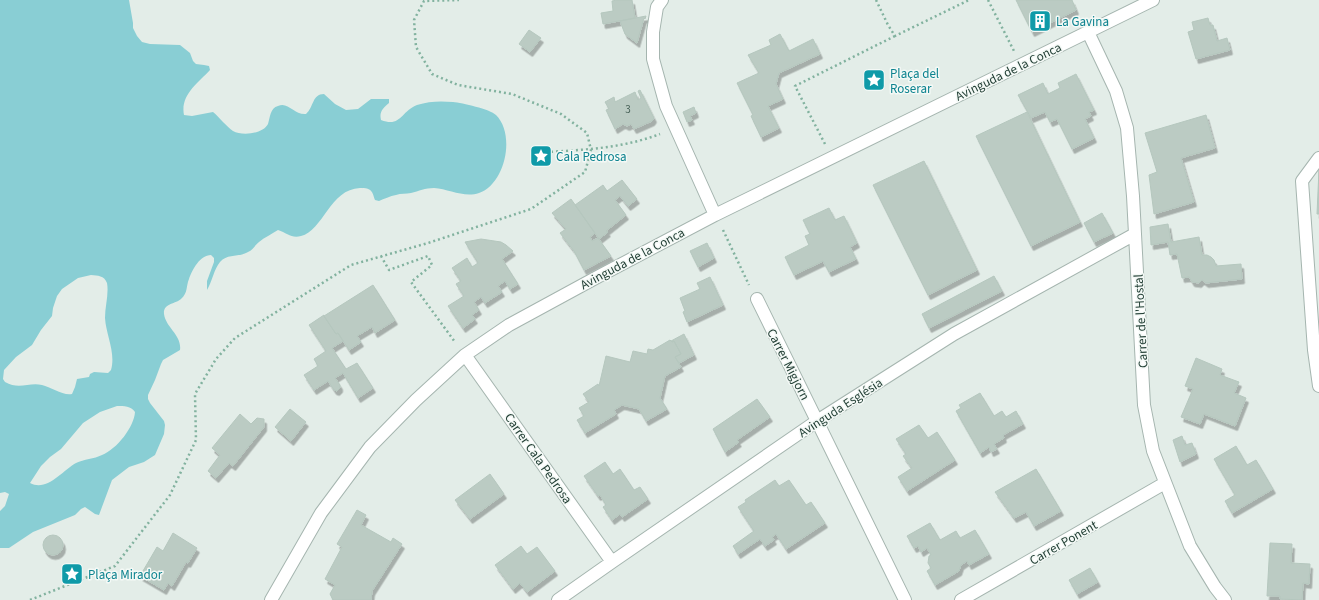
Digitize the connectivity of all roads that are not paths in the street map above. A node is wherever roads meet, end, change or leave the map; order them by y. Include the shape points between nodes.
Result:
1 (662, 0) edge
2 (1153, 0) edge
3 (1088, 32) junction
4 (1319, 158) edge
5 (715, 215) junction
6 (1135, 234) junction
7 (757, 299) road end
8 (465, 355) junction
9 (1319, 386) edge
10 (817, 421) junction
11 (1165, 483) junction
12 (612, 562) junction
13 (270, 600) edge
14 (558, 600) edge
15 (905, 600) edge
16 (960, 600) edge
17 (1225, 600) edge

1 - 5 street via 657,7 653,32 653,59 666,106
2 - 3 street, Avinguda de la Conca
3 - 5 street, Avinguda de la Conca
3 - 6 street, Carrer de l'Hostal via 1116,91 1127,128
4 - 9 street via 1302,181 1314,350
5 - 8 street, Avinguda de la Conca via 509,325
6 - 10 street, Avinguda Església via 954,334
6 - 11 street, Carrer de l'Hostal via 1144,405 1153,451
7 - 10 street, Carrer Migjorn
8 - 12 street, Carrer Cala Pedrosa
8 - 13 street, Avinguda de la Conca via 370,447 321,513
10 - 12 street, Avinguda Església
10 - 15 street, Carrer Migjorn
11 - 16 street, Carrer Ponent
11 - 17 street, Carrer de l'Hostal via 1190,546
12 - 14 street, Avinguda Església

